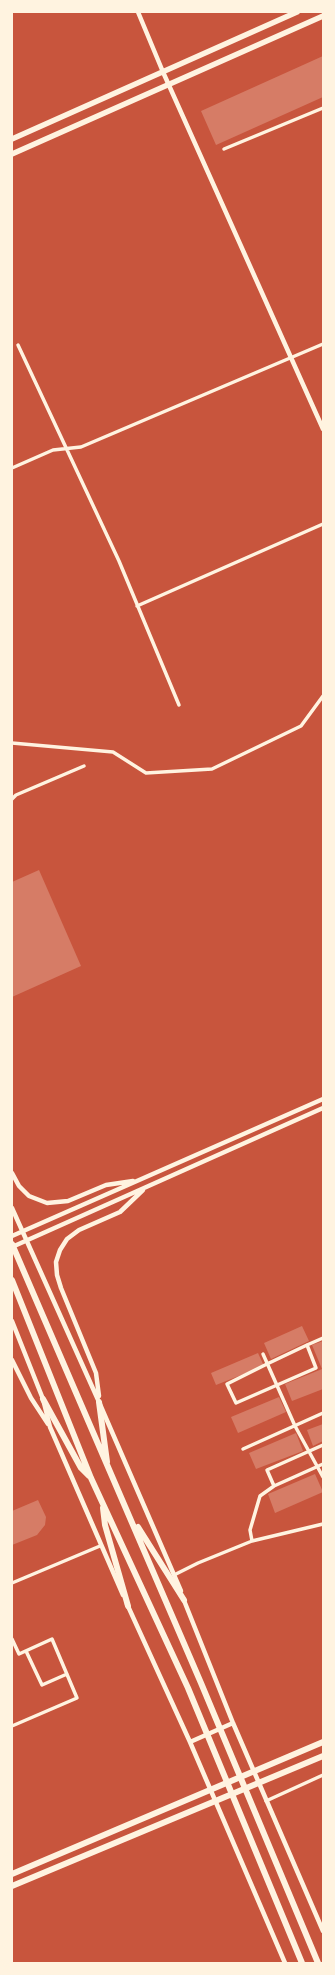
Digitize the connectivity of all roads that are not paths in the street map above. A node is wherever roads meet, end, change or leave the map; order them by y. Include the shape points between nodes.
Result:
1 (138, 12) edge
2 (296, 12) edge
3 (323, 16) edge
4 (163, 72) junction
5 (168, 84) junction
6 (323, 108) edge
7 (12, 139) edge
8 (224, 149) dead end
9 (12, 154) edge
10 (323, 344) edge
11 (18, 345) dead end
12 (291, 357) junction
13 (323, 429) edge
14 (67, 448) junction
15 (12, 468) edge
16 (323, 524) edge
17 (137, 606) junction
18 (323, 696) edge
19 (179, 705) dead end
20 (12, 743) edge
21 (84, 766) dead end
22 (12, 799) edge
23 (323, 1099) edge
24 (323, 1108) edge
25 (12, 1173) edge
26 (141, 1179) junction
27 (145, 1188) junction
28 (12, 1208) edge
29 (12, 1236) edge
30 (12, 1245) edge
31 (12, 1280) edge
32 (12, 1321) edge
33 (323, 1338) edge
34 (307, 1345) junction
35 (263, 1354) dead end
36 (12, 1360) edge
37 (268, 1364) junction
38 (277, 1385) junction
39 (43, 1399) junction
40 (99, 1402) junction
41 (323, 1413) edge
42 (295, 1426) junction
43 (50, 1427) junction
44 (323, 1445) edge
45 (243, 1449) dead end
46 (309, 1451) junction
47 (323, 1464) edge
48 (317, 1466) junction
49 (108, 1469) junction
50 (323, 1477) edge
51 (91, 1478) junction
52 (274, 1486) junction
53 (102, 1502) junction
54 (128, 1512) junction
55 (323, 1524) edge
56 (252, 1541) junction
57 (100, 1546) junction
58 (174, 1575) junction
59 (12, 1583) edge
60 (184, 1600) junction
61 (128, 1606) junction
62 (12, 1639) edge
63 (26, 1651) junction
64 (67, 1674) junction
65 (233, 1724) junction
66 (12, 1726) edge
67 (190, 1742) junction
68 (323, 1742) edge
69 (323, 1756) edge
70 (254, 1772) junction
71 (323, 1775) edge
72 (259, 1785) junction
73 (210, 1789) junction
74 (266, 1801) junction
75 (216, 1802) junction
76 (12, 1874) edge
77 (12, 1886) edge
78 (323, 1932) edge
79 (285, 1963) edge
80 (302, 1963) edge
81 (318, 1963) edge

1 - 4 street
2 - 4 main road
3 - 5 main road
4 - 5 street
4 - 7 main road
5 - 9 main road
5 - 12 street
6 - 8 street
10 - 12 street
11 - 14 street
12 - 13 street
12 - 14 street via 81,447
14 - 15 street via 53,450
14 - 17 street
16 - 17 street
17 - 19 street
18 - 20 street via 301,726 212,769 146,773 113,752
21 - 22 street
23 - 26 street
24 - 27 street
25 - 26 street via 19,1186 29,1196 47,1203 68,1201 106,1185
26 - 29 street
27 - 30 street
27 - 40 street via 120,1212 79,1230 67,1239 56,1262 61,1288 96,1373
28 - 40 street
30 - 49 main road
31 - 51 main road
32 - 39 street
33 - 34 street
34 - 37 street
34 - 38 street via 316,1368
35 - 37 street
36 - 43 street via 30,1398
37 - 38 street
37 - 38 street via 227,1384 236,1403
38 - 42 street
39 - 43 street
39 - 51 main road via 80,1468
40 - 49 main road
40 - 58 street
41 - 42 street
42 - 45 street
42 - 46 street
43 - 57 street
44 - 46 street
46 - 48 street
46 - 52 street via 267,1470
47 - 48 street
48 - 50 street
48 - 52 street
49 - 54 main road
51 - 53 main road
52 - 56 street via 260,1496 250,1530
53 - 61 main road via 105,1526
53 - 80 main road via 188,1688
54 - 60 main road
54 - 81 main road
55 - 56 street
56 - 58 street
57 - 59 street
57 - 61 street
58 - 60 street
60 - 65 street
61 - 67 street
62 - 63 street via 18,1654
63 - 64 street via 42,1685
63 - 64 street via 52,1639
64 - 66 street via 78,1698
65 - 67 street
65 - 70 street
67 - 73 street
68 - 70 main road
69 - 72 main road
70 - 72 street
70 - 73 main road
71 - 74 street
72 - 74 street
72 - 75 main road
73 - 75 street
73 - 76 main road
74 - 78 street
75 - 77 main road
75 - 79 street

